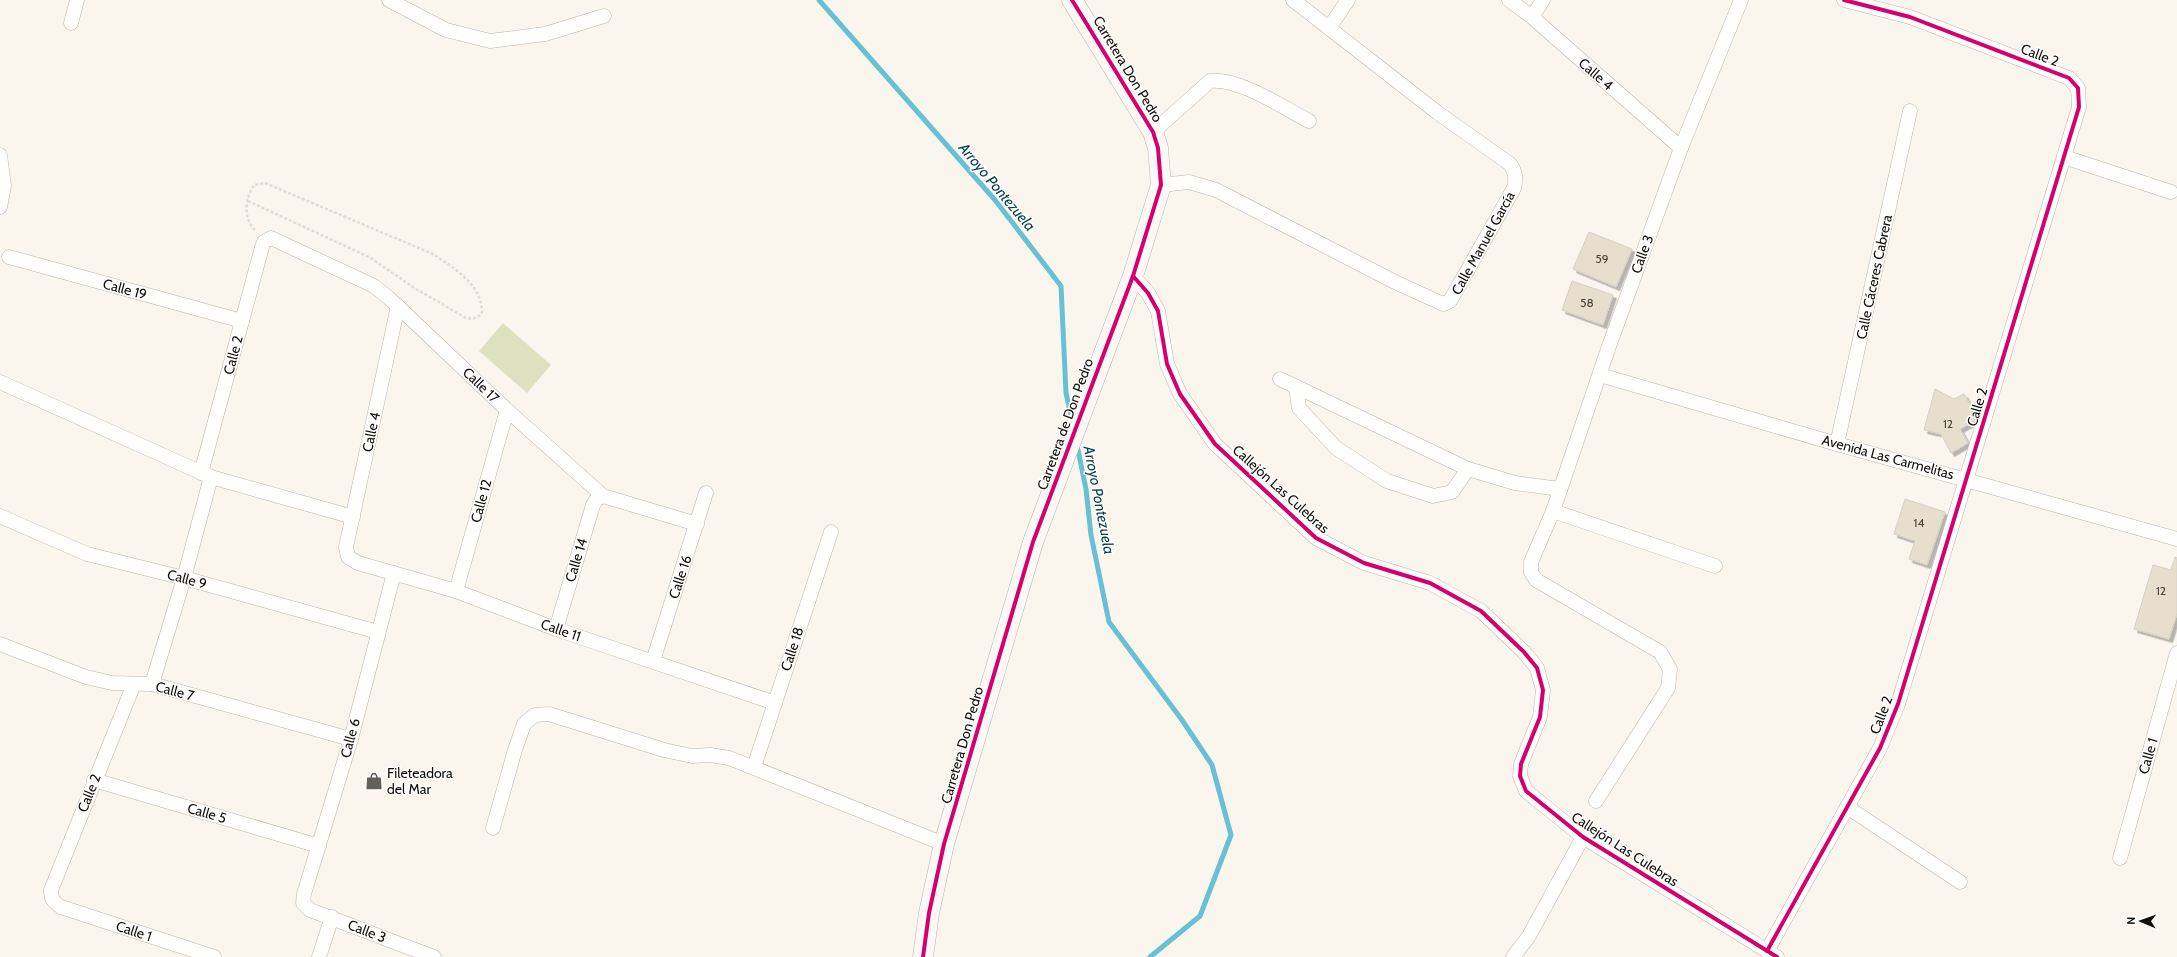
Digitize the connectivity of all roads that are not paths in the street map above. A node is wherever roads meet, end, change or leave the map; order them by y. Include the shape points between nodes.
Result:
1 (77, 0) edge
2 (389, 0) edge
3 (1293, 0) edge
4 (1348, 0) edge
5 (1509, 0) edge
6 (1543, 0) edge
7 (1741, 0) edge
8 (1844, 0) edge
9 (1078, 3) edge
10 (604, 16) dead end
11 (1532, 17) junction
12 (71, 23) dead end
13 (1329, 28) junction
14 (1910, 111) dead end
15 (1309, 121) dead end
16 (1154, 132) junction
17 (1681, 148) junction
18 (0, 155) edge
19 (2064, 157) junction
20 (1161, 186) junction
21 (2171, 192) dead end
22 (0, 207) edge
23 (267, 239) joint
24 (9, 257) dead end
25 (1132, 276) junction
26 (398, 306) junction
27 (1118, 313) joint
28 (242, 321) junction
29 (1600, 374) junction
30 (1280, 379) dead end
31 (0, 382) edge
32 (1296, 387) junction
33 (506, 410) junction
34 (1837, 444) junction
35 (1468, 469) junction
36 (206, 475) junction
37 (1967, 479) junction
38 (1560, 489) junction
39 (706, 493) dead end
40 (603, 496) junction
41 (1553, 511) junction
42 (0, 516) edge
43 (353, 517) junction
44 (697, 524) junction
45 (831, 532) dead end
46 (2177, 539) edge
47 (1033, 542) joint
48 (348, 557) joint
49 (1715, 566) dead end
50 (394, 573) junction
51 (184, 578) junction
52 (456, 591) junction
53 (556, 629) junction
54 (378, 632) junction
55 (0, 644) edge
56 (2177, 653) edge
57 (654, 661) junction
58 (134, 684) junction
59 (152, 684) junction
60 (775, 703) junction
61 (351, 739) junction
62 (754, 766) junction
63 (94, 780) junction
64 (1596, 801) dead end
65 (1847, 807) junction
66 (493, 828) dead end
67 (1583, 837) junction
68 (944, 844) junction
69 (319, 846) junction
70 (2120, 858) dead end
71 (1960, 882) dead end
72 (54, 903) joint
73 (303, 903) joint
74 (332, 917) junction
75 (196, 954) edge
76 (1772, 954) edge
77 (214, 957) edge
78 (319, 957) edge
79 (434, 957) edge
80 (923, 957) edge
81 (1513, 957) edge

1 - 12 street
2 - 10 street via 446,30 490,41 545,34
3 - 13 street, Calle Manuel García
4 - 13 street
5 - 11 street, Calle 4
6 - 11 street
7 - 17 street, Calle 3
8 - 19 street, Calle 2 via 1910,17 2069,78 2078,88 2079,107
9 - 16 street, Carretera Don Pedro
11 - 17 street, Calle 4
13 - 20 street, Calle Manuel García via 1444,117 1510,164 1514,170 1514,188 1450,301 1443,304 1395,282 1216,190 1189,182
14 - 34 street, Calle Cáceres Cabrera
15 - 16 street via 1253,92 1221,80 1210,81
16 - 20 street, Carretera Don Pedro
17 - 29 street, Calle 3
18 - 22 street via 4,186
19 - 21 street
19 - 37 street, Calle 2
20 - 25 street, Carretera Don Pedro
23 - 26 street, Calle 17 via 275,239 374,286
23 - 28 street, Calle 2 via 262,247
24 - 28 street, Calle 19
25 - 27 street, Carretera Don Pedro
25 - 67 street, Callejón Las Culebras via 1148,293 1158,311 1166,364 1180,394 1215,444 1316,538 1364,563 1430,583 1481,611 1537,668 1543,690 1540,717 1520,764 1520,776 1526,791
26 - 33 street, Calle 17
26 - 43 street, Calle 4
27 - 47 street, Carretera de Don Pedro
28 - 36 street, Calle 2
29 - 34 street, Avenida Las Carmelitas
29 - 38 street, Calle 3
30 - 32 street
31 - 36 street
32 - 35 street
32 - 35 street via 1299,408 1336,448 1387,481 1433,496 1452,492
33 - 40 street, Calle 17
33 - 52 street, Calle 12
34 - 37 street, Avenida Las Carmelitas
35 - 38 street via 1515,483
36 - 43 street
36 - 51 street, Calle 2
37 - 46 street, Avenida Las Carmelitas
37 - 65 street, Calle 2 via 1898,704 1880,748
38 - 41 street, Calle 3
39 - 44 street, Calle 16
40 - 44 street, Calle 17
40 - 53 street, Calle 14 via 593,505
41 - 49 street
41 - 64 street, Calle 3 via 1531,562 1531,572 1536,580 1660,652 1670,669 1668,688
42 - 51 street, Calle 9 via 87,554
43 - 48 street, Calle 4 via 346,547
44 - 57 street, Calle 16
45 - 60 street, Calle 18
47 - 68 street, Carretera Don Pedro
48 - 50 street, Calle 11 via 358,563
50 - 52 street, Calle 11
50 - 54 street, Calle 6
51 - 54 street, Calle 9
51 - 59 street, Calle 2
52 - 53 street, Calle 11
53 - 57 street, Calle 11
54 - 61 street, Calle 6
55 - 58 street, Calle 7 via 86,678
56 - 70 street, Calle 1
57 - 60 street, Calle 11
58 - 59 street, Calle 7
58 - 63 street, Calle 2
59 - 61 street, Calle 7
60 - 62 street, Calle 18
61 - 69 street, Calle 6
62 - 66 street via 716,756 692,756 664,750 555,714 535,715 524,724 521,731
62 - 68 street
63 - 69 street, Calle 5
63 - 72 street, Calle 2 via 51,890
65 - 71 street
65 - 76 street, Calle 2
67 - 76 street, Callejón Las Culebras
67 - 81 street via 1529,936
68 - 80 street, Carretera Don Pedro via 928,913
69 - 73 street, Calle 6
72 - 75 street, Calle 1
73 - 74 street, Calle 3 via 310,910
74 - 78 street
74 - 79 street, Calle 3
75 - 77 street, Calle 1

